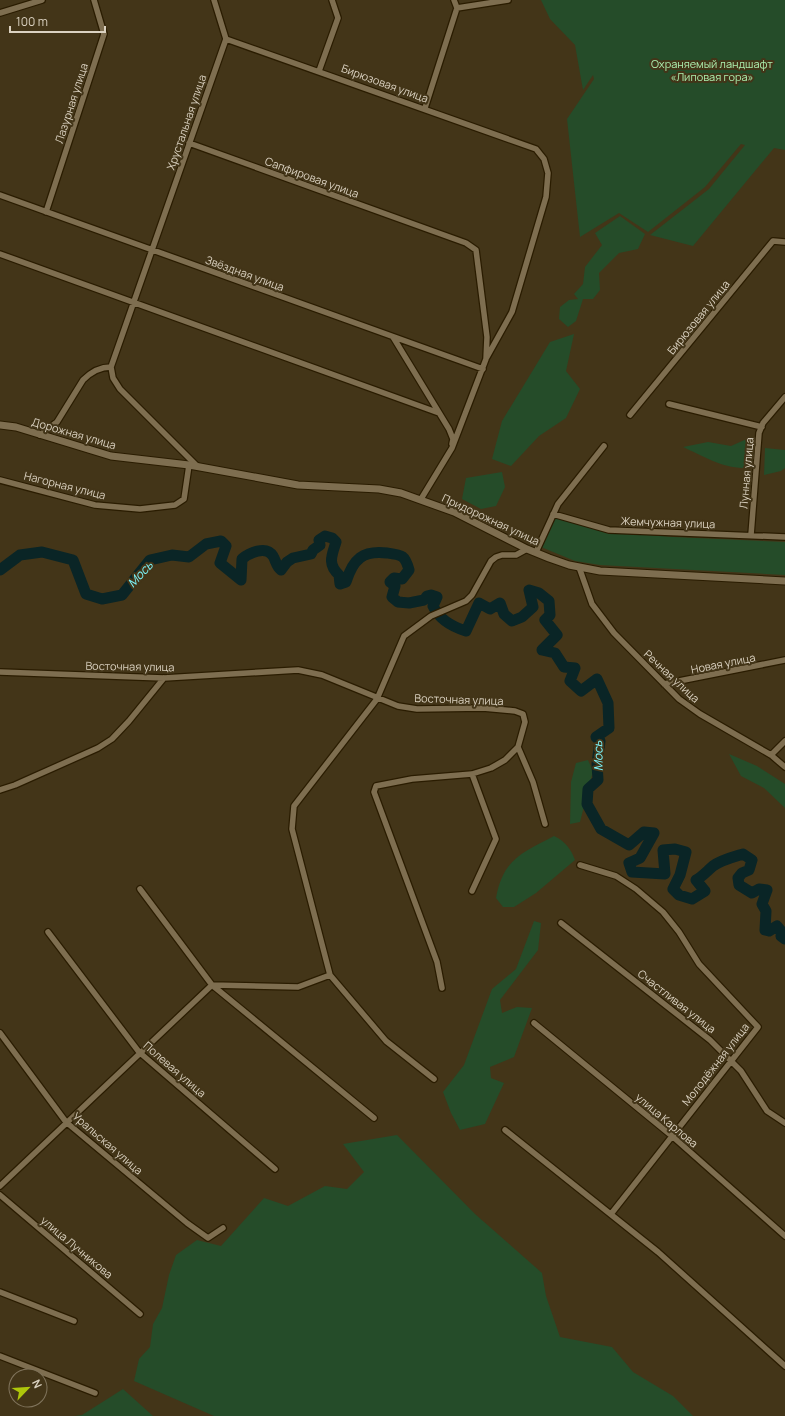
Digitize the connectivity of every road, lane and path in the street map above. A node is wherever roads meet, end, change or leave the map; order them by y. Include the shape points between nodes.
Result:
1 (42, 0) edge
2 (94, 0) edge
3 (214, 0) edge
4 (332, 0) edge
5 (454, 0) edge
6 (508, 0) edge
7 (457, 8) junction
8 (0, 13) edge
9 (226, 39) junction
10 (319, 71) junction
11 (425, 108) junction
12 (189, 144) junction
13 (0, 195) edge
14 (46, 212) junction
15 (785, 242) edge
16 (151, 250) junction
17 (0, 254) edge
18 (133, 302) junction
19 (393, 337) junction
20 (486, 359) junction
21 (111, 367) junction
22 (483, 369) junction
23 (785, 397) edge
24 (669, 404) dead end
25 (439, 413) junction
26 (630, 416) dead end
27 (0, 425) edge
28 (762, 427) junction
29 (40, 435) junction
30 (604, 446) dead end
31 (452, 448) junction
32 (189, 465) junction
33 (198, 467) junction
34 (0, 480) edge
35 (421, 499) junction
36 (553, 514) junction
37 (751, 535) junction
38 (785, 538) edge
39 (527, 549) junction
40 (536, 552) junction
41 (579, 567) junction
42 (785, 580) edge
43 (785, 660) edge
44 (0, 672) edge
45 (164, 678) junction
46 (664, 684) junction
47 (378, 699) junction
48 (785, 741) edge
49 (518, 747) junction
50 (771, 755) junction
51 (785, 767) edge
52 (472, 774) junction
53 (0, 790) edge
54 (545, 824) dead end
55 (580, 865) dead end
56 (140, 889) dead end
57 (472, 891) dead end
58 (561, 923) dead end
59 (48, 932) dead end
60 (330, 974) junction
61 (212, 984) junction
62 (442, 988) dead end
63 (534, 1023) dead end
64 (0, 1033) edge
65 (139, 1052) junction
66 (731, 1062) junction
67 (434, 1079) dead end
68 (374, 1118) dead end
69 (66, 1122) junction
70 (785, 1123) edge
71 (505, 1130) dead end
72 (672, 1136) junction
73 (275, 1169) dead end
74 (0, 1186) edge
75 (0, 1195) edge
76 (611, 1214) junction
77 (223, 1228) dead end
78 (785, 1236) edge
79 (0, 1292) edge
80 (140, 1314) dead end
81 (74, 1321) dead end
82 (0, 1356) edge
83 (785, 1366) edge
84 (95, 1394) dead end

1 - 8 street
2 - 14 street, Лазурная улица via 104,34
3 - 9 street
4 - 10 street via 338,18
5 - 7 street
6 - 7 street
7 - 11 street
9 - 10 street, Бирюзовая улица
9 - 12 street, Хрустальная улица
10 - 11 street, Бирюзовая улица
11 - 20 street, Бирюзовая улица via 536,148 544,159 548,173 546,198 512,312
12 - 16 street, Хрустальная улица
12 - 20 street, Сапфировая улица via 466,242 476,250 487,336
13 - 14 street, Звёздная улица
14 - 16 street, Звёздная улица
15 - 26 street, Бирюзовая улица via 773,241
16 - 18 street, Хрустальная улица
16 - 19 street, Звёздная улица
17 - 18 street
18 - 21 street, Хрустальная улица
18 - 25 street
19 - 22 street, Звёздная улица
19 - 25 street
20 - 22 street
21 - 29 street via 104,367 89,374 57,422
21 - 33 street via 113,378 120,388
22 - 31 street
23 - 28 street, Лунная улица
24 - 28 street
25 - 31 street via 453,439
27 - 29 street, Дорожная улица
28 - 37 street, Лунная улица via 757,446
29 - 32 street, Дорожная улица via 111,456
30 - 36 street via 567,491
31 - 35 street
32 - 33 street, Придорожная улица
32 - 34 street, Нагорная улица via 184,499 181,502 140,509 95,504
33 - 35 street, Придорожная улица via 298,485 379,488
35 - 39 street, Придорожная улица via 454,512
36 - 37 street, Жемчужная улица via 609,530
36 - 40 street
37 - 38 street, Жемчужная улица
39 - 40 street, Придорожная улица
39 - 47 street via 516,555 496,557 466,601 432,616 404,636
40 - 41 street, Придорожная улица
41 - 42 street, Придорожная улица via 608,571
41 - 46 street, Речная улица via 592,604 614,633
43 - 46 street, Новая улица
44 - 45 street, Восточная улица
45 - 47 street, Восточная улица via 298,670 322,675
45 - 53 street via 112,739 91,751
46 - 50 street, Речная улица via 700,714
47 - 49 street, Восточная улица via 417,709 483,708 523,714 525,722
47 - 60 street via 294,806 292,829
48 - 50 street
49 - 52 street via 505,760
49 - 54 street via 533,782
50 - 51 street, Речная улица
52 - 57 street via 496,839
52 - 62 street via 383,784 376,786 374,792 437,962
55 - 66 street, Молодёжная улица via 616,876 663,912 679,932 698,964 758,1026
56 - 61 street
58 - 66 street, Счастливая улица via 710,1040
59 - 65 street, Полевая улица
60 - 61 street via 298,987
60 - 67 street via 386,1041
61 - 65 street
61 - 68 street
63 - 72 street, улица Карлова
64 - 69 street, Уральская улица
65 - 69 street
65 - 73 street, Полевая улица
66 - 70 street, Счастливая улица via 741,1071 767,1111
66 - 72 street, Молодёжная улица
69 - 74 street
69 - 77 street, Уральская улица via 208,1238
71 - 76 street
72 - 76 street, Молодёжная улица
72 - 78 street, улица Карлова
75 - 80 street, улица Лучникова
76 - 83 street via 658,1252
79 - 81 street
82 - 84 street

